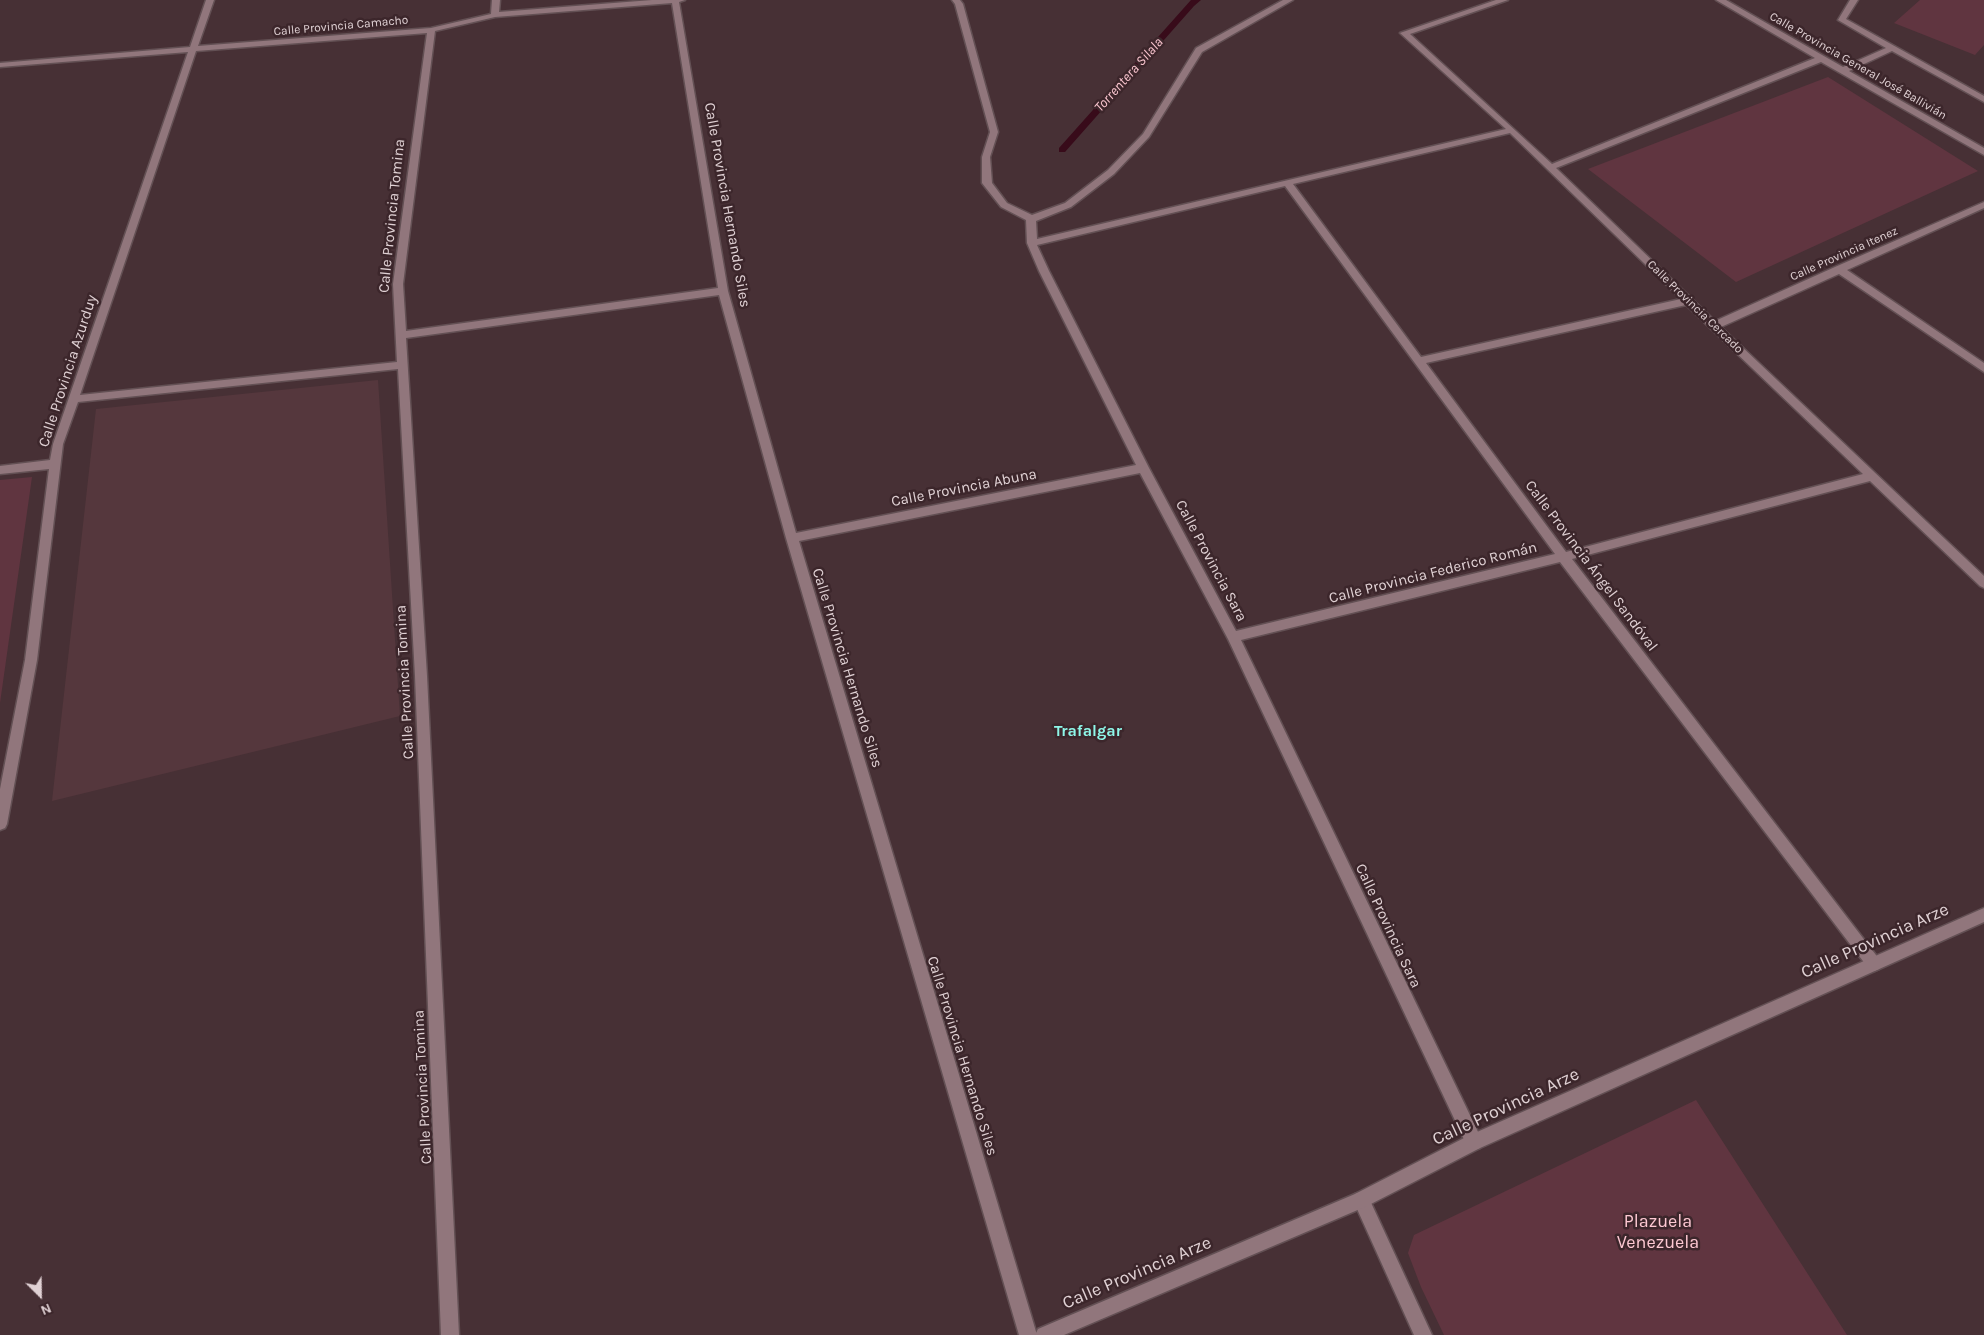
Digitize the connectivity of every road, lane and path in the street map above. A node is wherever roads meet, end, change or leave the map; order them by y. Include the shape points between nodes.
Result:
1 (210, 0) edge
2 (496, 0) edge
3 (677, 0) edge
4 (956, 0) edge
5 (1289, 0) edge
6 (1504, 0) edge
7 (1720, 0) edge
8 (1854, 0) edge
9 (495, 15) junction
10 (431, 30) junction
11 (193, 48) junction
12 (1892, 48) junction
13 (1821, 59) junction
14 (0, 65) edge
15 (1841, 71) junction
16 (1984, 99) edge
17 (1512, 130) junction
18 (1984, 152) edge
19 (1551, 167) junction
20 (1288, 184) junction
21 (1984, 205) edge
22 (1031, 219) junction
23 (1032, 243) junction
24 (1838, 269) junction
25 (723, 290) junction
26 (1688, 301) junction
27 (1714, 326) junction
28 (401, 335) junction
29 (1419, 361) junction
30 (402, 365) junction
31 (1984, 368) edge
32 (74, 399) junction
33 (56, 464) junction
34 (1143, 468) junction
35 (0, 470) edge
36 (1872, 476) junction
37 (792, 538) junction
38 (1563, 557) junction
39 (1984, 582) edge
40 (1233, 637) junction
41 (0, 824) edge
42 (1984, 915) edge
43 (1874, 964) junction
44 (1474, 1142) junction
45 (1361, 1200) junction
46 (450, 1335) edge
47 (1028, 1335) edge
48 (1044, 1335) edge
49 (1423, 1335) edge

1 - 11 street, Calle Provincia Azurduy
2 - 9 street
3 - 9 street, Calle Provincia Camacho
3 - 25 street, Calle Provincia Hernando Siles
4 - 22 street via 994,132 986,157 987,183 1004,205
5 - 22 street via 1199,50 1146,135 1111,172 1068,205
6 - 17 street, Calle Provincia Cercado via 1404,33
7 - 13 street, Calle Provincia General José Ballivián
8 - 12 street via 1842,20
9 - 10 street, Calle Provincia Camacho
10 - 11 street, Calle Provincia Camacho
10 - 28 street, Calle Provincia Tomina via 398,284
11 - 14 street, Calle Provincia Camacho
11 - 32 street, Calle Provincia Azurduy
12 - 15 street
12 - 16 street
13 - 15 street, Calle Provincia General José Ballivián
13 - 19 street
15 - 18 street, Calle Provincia General José Ballivián
17 - 19 street, Calle Provincia Cercado
17 - 20 street
19 - 26 street, Calle Provincia Cercado
20 - 23 street
20 - 29 street, Calle Provincia Ángel Sandóval
21 - 24 street, Calle Provincia Itenez
22 - 23 street, Calle Provincia Sara
23 - 34 street, Calle Provincia Sara
24 - 27 street, Calle Provincia Itenez
24 - 31 street
25 - 28 street
25 - 37 street, Calle Provincia Hernando Siles
26 - 27 street, Calle Provincia Cercado
26 - 29 street
27 - 36 street, Calle Provincia Cercado
28 - 30 street, Calle Provincia Tomina
29 - 38 street, Calle Provincia Ángel Sandóval
30 - 32 street
30 - 46 street, Calle Provincia Tomina via 421,676
32 - 33 street, Calle Provincia Azurduy via 58,444
33 - 35 street
33 - 41 street, Calle Provincia Azurduy via 31,660
34 - 37 street, Calle Provincia Abuna
34 - 40 street, Calle Provincia Sara
36 - 38 street, Calle Provincia Federico Román
36 - 39 street, Calle Provincia Cercado
37 - 47 street, Calle Provincia Hernando Siles
38 - 40 street, Calle Provincia Federico Román
38 - 43 street, Calle Provincia Ángel Sandóval
40 - 44 street, Calle Provincia Sara
42 - 43 street, Calle Provincia Arze
43 - 44 street, Calle Provincia Arze
44 - 45 street, Calle Provincia Arze
45 - 48 street, Calle Provincia Arze
45 - 49 street

